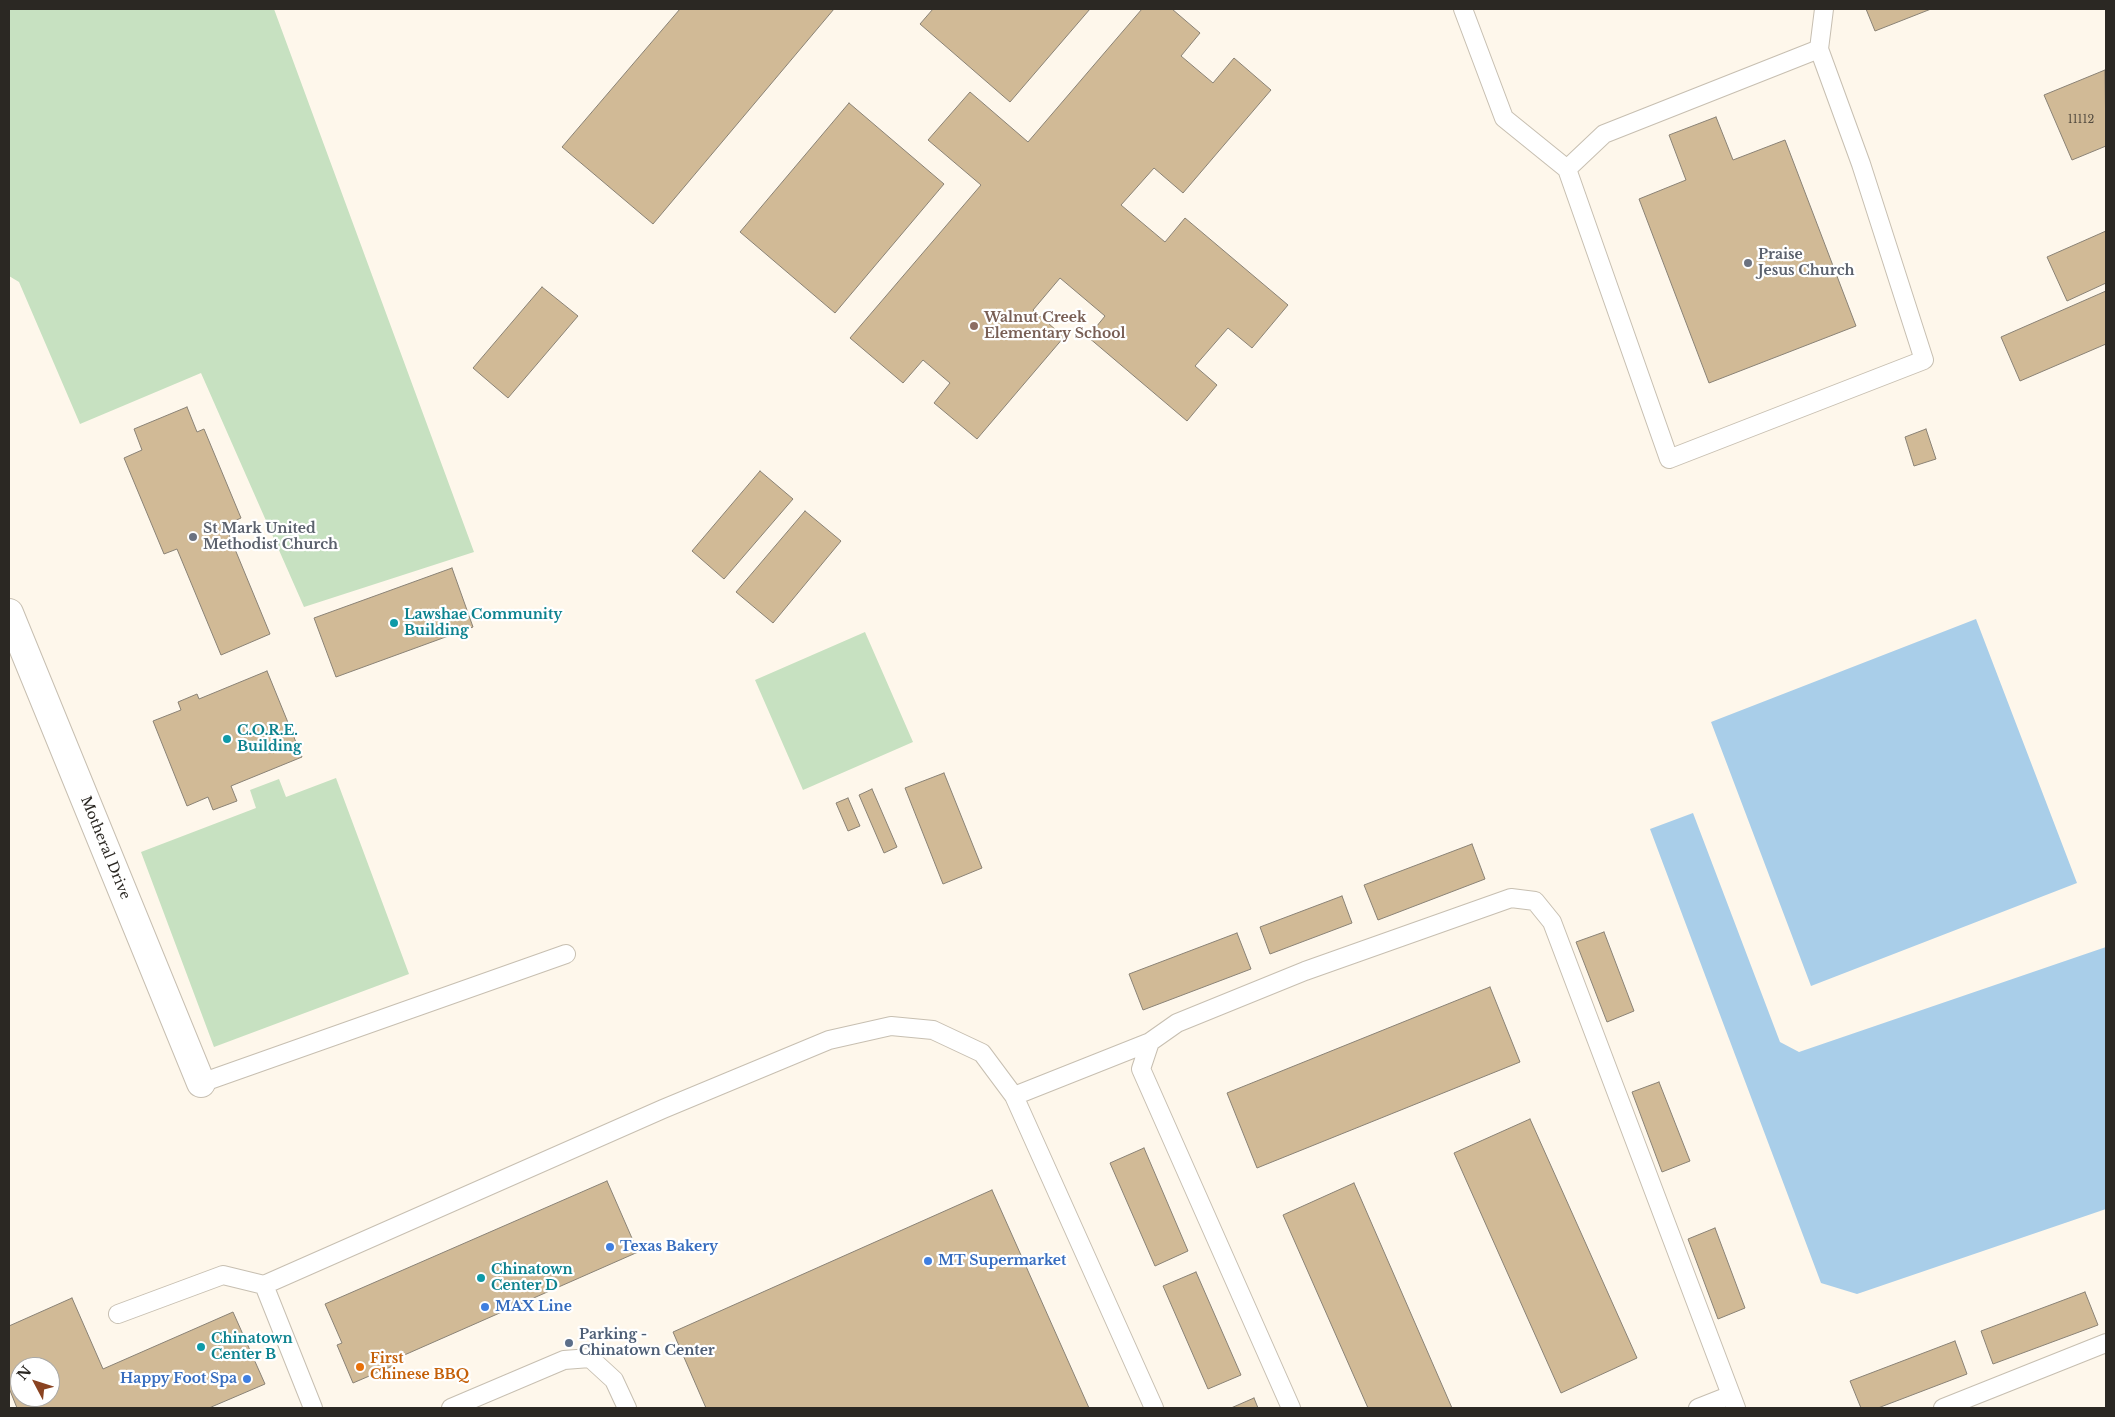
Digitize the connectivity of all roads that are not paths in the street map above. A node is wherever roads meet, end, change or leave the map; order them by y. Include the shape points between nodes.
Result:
1 (1463, 9) edge
2 (1824, 9) edge
3 (1819, 49) junction
4 (1567, 169) junction
5 (9, 613) edge
6 (566, 954) dead end
7 (1150, 1042) junction
8 (201, 1083) joint
9 (1014, 1096) junction
10 (264, 1285) junction
11 (118, 1314) dead end
12 (2106, 1343) edge
13 (1734, 1402) edge
14 (313, 1408) edge
15 (451, 1408) edge
16 (627, 1408) edge
17 (1154, 1408) edge
18 (1291, 1408) edge
19 (1698, 1408) edge
20 (1943, 1408) edge

1 - 4 lane via 1504,118
2 - 3 lane
3 - 4 lane via 1604,134
3 - 4 lane via 1861,164 1924,360 1669,459
5 - 8 street, Motheral Drive
6 - 8 lane
7 - 9 lane
7 - 13 lane via 1177,1023 1314,968 1510,898 1535,902 1552,922
7 - 18 lane via 1140,1069
9 - 10 lane via 982,1053 933,1030 891,1026 829,1040 663,1109
9 - 17 lane
10 - 11 lane via 223,1275
10 - 14 lane
12 - 20 lane
13 - 19 lane
15 - 16 lane via 564,1360 590,1358 614,1380

